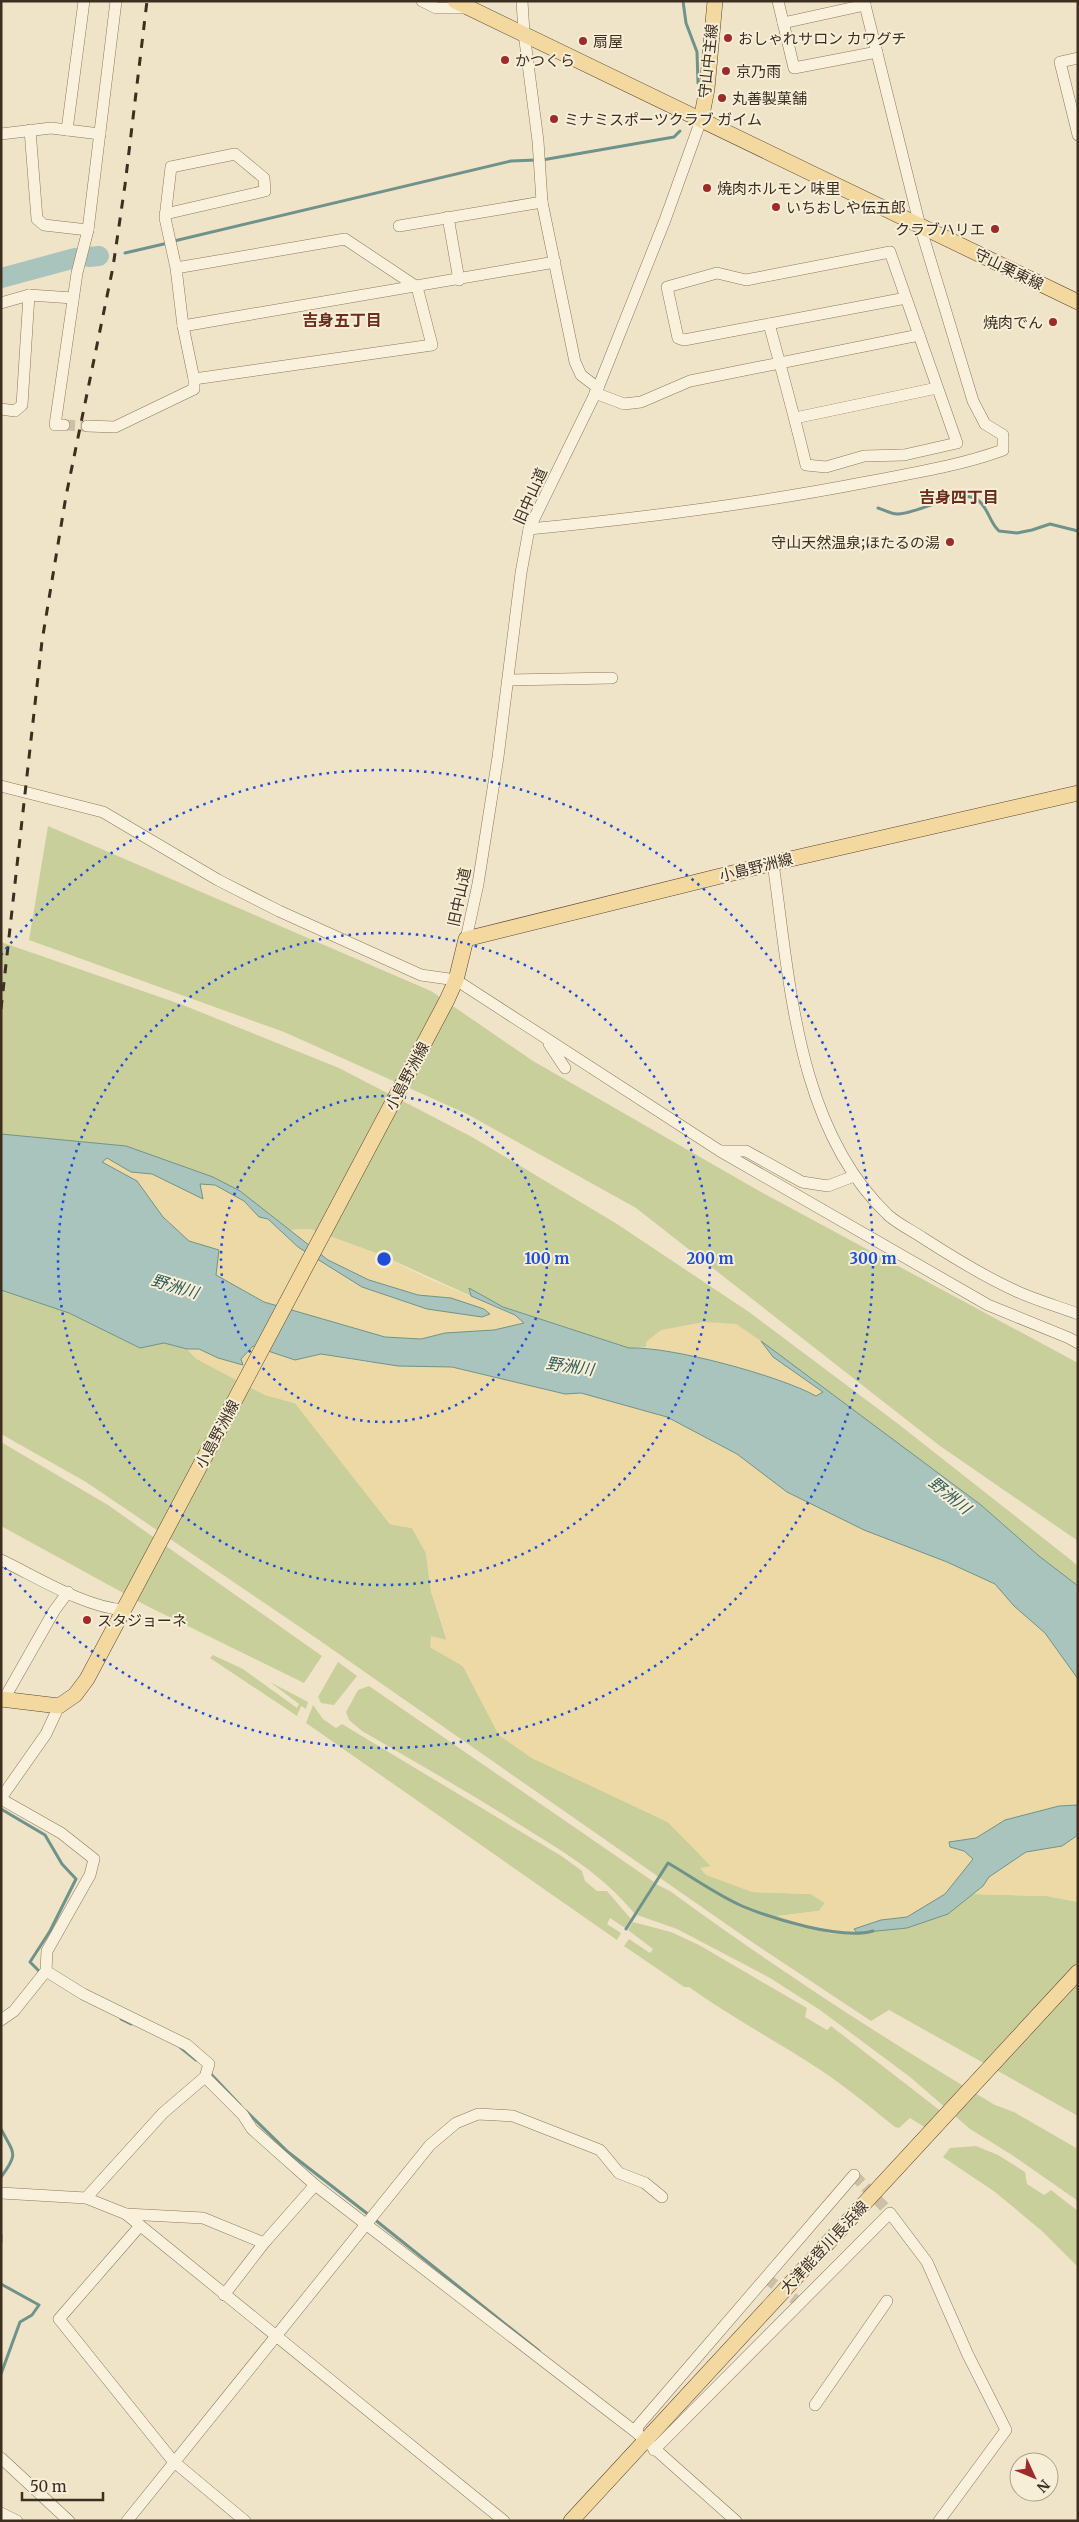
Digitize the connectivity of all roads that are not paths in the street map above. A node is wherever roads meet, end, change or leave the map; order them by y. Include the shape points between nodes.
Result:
1 (84, 1) edge
2 (116, 1) edge
3 (422, 1) edge
4 (522, 1) edge
5 (715, 1) edge
6 (778, 1) edge
7 (864, 3) edge
8 (463, 4) edge
9 (783, 22) junction
10 (524, 33) junction
11 (877, 52) junction
12 (1078, 58) edge
13 (700, 120) junction
14 (30, 130) junction
15 (67, 130) junction
16 (1, 134) edge
17 (100, 134) junction
18 (1078, 135) edge
19 (542, 202) junction
20 (165, 214) junction
21 (448, 217) junction
22 (399, 226) dead end
23 (920, 226) junction
24 (88, 230) junction
25 (555, 262) junction
26 (176, 268) junction
27 (459, 280) junction
28 (417, 287) junction
29 (29, 295) junction
30 (73, 298) junction
31 (906, 298) junction
32 (1078, 302) edge
33 (1, 303) edge
34 (769, 324) junction
35 (183, 326) junction
36 (919, 335) junction
37 (780, 364) junction
38 (194, 379) junction
39 (938, 388) junction
40 (596, 390) junction
41 (1, 410) edge
42 (795, 418) junction
43 (64, 425) dead end
44 (87, 426) tunnel mouth
45 (530, 529) junction
46 (612, 678) dead end
47 (509, 680) junction
48 (1, 786) edge
49 (1078, 793) edge
50 (772, 863) junction
51 (466, 938) junction
52 (456, 980) junction
53 (547, 1041) junction
54 (565, 1068) dead end
55 (720, 1151) junction
56 (854, 1176) junction
57 (1078, 1314) edge
58 (1078, 1344) edge
59 (1, 1560) edge
60 (68, 1592) junction
61 (126, 1605) junction
62 (3, 1699) edge
63 (59, 1706) junction
64 (1, 1798) edge
65 (1078, 1972) edge
66 (44, 1974) junction
67 (1, 2020) edge
68 (206, 2076) junction
69 (854, 2175) dead end
70 (315, 2185) junction
71 (1, 2193) edge
72 (662, 2197) dead end
73 (86, 2198) junction
74 (126, 2214) junction
75 (369, 2219) junction
76 (139, 2227) junction
77 (264, 2243) junction
78 (224, 2295) junction
79 (887, 2301) dead end
80 (274, 2336) junction
81 (815, 2405) dead end
82 (645, 2441) junction
83 (1, 2458) edge
84 (173, 2461) junction
85 (1, 2513) edge
86 (17, 2521) edge
87 (69, 2521) edge
88 (126, 2521) edge
89 (245, 2521) edge
90 (504, 2521) edge
91 (571, 2521) edge
92 (736, 2521) edge
93 (938, 2521) edge

1 - 15 street
2 - 17 street
3 - 8 street via 436,8
4 - 10 street
5 - 13 main road, 守山中主線 via 707,90
6 - 9 street
7 - 9 street
7 - 11 street
8 - 10 main road, 守山栗東線
9 - 11 street via 794,68
10 - 13 main road, 守山栗東線
10 - 19 street
11 - 23 street
12 - 18 street via 1060,62
13 - 23 main road, 守山栗東線
13 - 40 street, 旧中山道 via 665,220
14 - 15 street
14 - 16 street
14 - 24 street via 37,219 44,225
15 - 17 street
17 - 24 street
19 - 21 street
19 - 25 street
20 - 20 street via 265,191 264,178 235,154 171,167
20 - 26 street
21 - 22 street
21 - 27 street
23 - 32 main road, 守山栗東線
23 - 45 street via 973,401 985,424 1003,435 1003,450 971,462 798,496 692,512
24 - 30 street
25 - 27 street
25 - 40 street via 575,362 581,375
26 - 28 street via 345,239
26 - 35 street
27 - 28 street
28 - 35 street
28 - 38 street via 432,344
29 - 30 street
29 - 33 street
29 - 41 street via 22,405 15,411
30 - 43 street via 55,425
31 - 34 street
31 - 34 street via 890,252 746,280 717,274 667,287 678,338 684,340
31 - 36 street
34 - 37 street
35 - 38 street
36 - 37 street
36 - 39 street
37 - 40 street via 690,381 641,402 624,404
37 - 42 street
38 - 44 street via 194,389 115,427
39 - 42 street
39 - 42 street via 957,443 904,455 864,456 826,467 806,465
40 - 45 street, 旧中山道
45 - 47 street, 旧中山道 via 521,573
46 - 47 street
47 - 51 street, 旧中山道 via 478,884
48 - 52 street via 103,812 218,880 279,911 422,975
49 - 50 main road, 小島野洲線
50 - 51 main road, 小島野洲線
50 - 56 street via 804,1062 826,1122
51 - 52 main road, 小島野洲線
52 - 53 street
52 - 61 main road, 小島野洲線
53 - 54 street
53 - 55 street
55 - 56 street via 746,1151 802,1182 828,1186
55 - 58 street via 988,1305
56 - 57 street via 889,1216 942,1250 1013,1290
59 - 60 street
60 - 61 street via 110,1609
60 - 62 street
61 - 63 main road, 小島野洲線 via 87,1679 75,1695
62 - 63 main road
63 - 64 street via 46,1734
64 - 66 street via 60,1832 94,1859 90,1875 47,1951
65 - 82 main road, 大津能登川長浜線
66 - 67 street via 14,2011
66 - 68 street via 187,2045 209,2064
68 - 70 street via 244,2115 252,2129
68 - 73 street via 163,2113
69 - 82 street via 638,2426
70 - 75 street
70 - 77 street
71 - 73 street
72 - 75 street via 645,2183 619,2173 600,2150 513,2116 478,2114 456,2123 430,2145
73 - 74 street
74 - 76 street
74 - 77 street via 203,2218
75 - 80 street
75 - 82 street via 495,2325
76 - 78 street
76 - 84 street via 59,2318
77 - 78 street
78 - 80 street
79 - 81 street
80 - 84 street
80 - 90 street
82 - 91 main road, 大津能登川長浜線
82 - 92 street
82 - 93 street via 890,2213 927,2262 1006,2430
83 - 87 street
84 - 88 street
84 - 89 street
85 - 86 street

